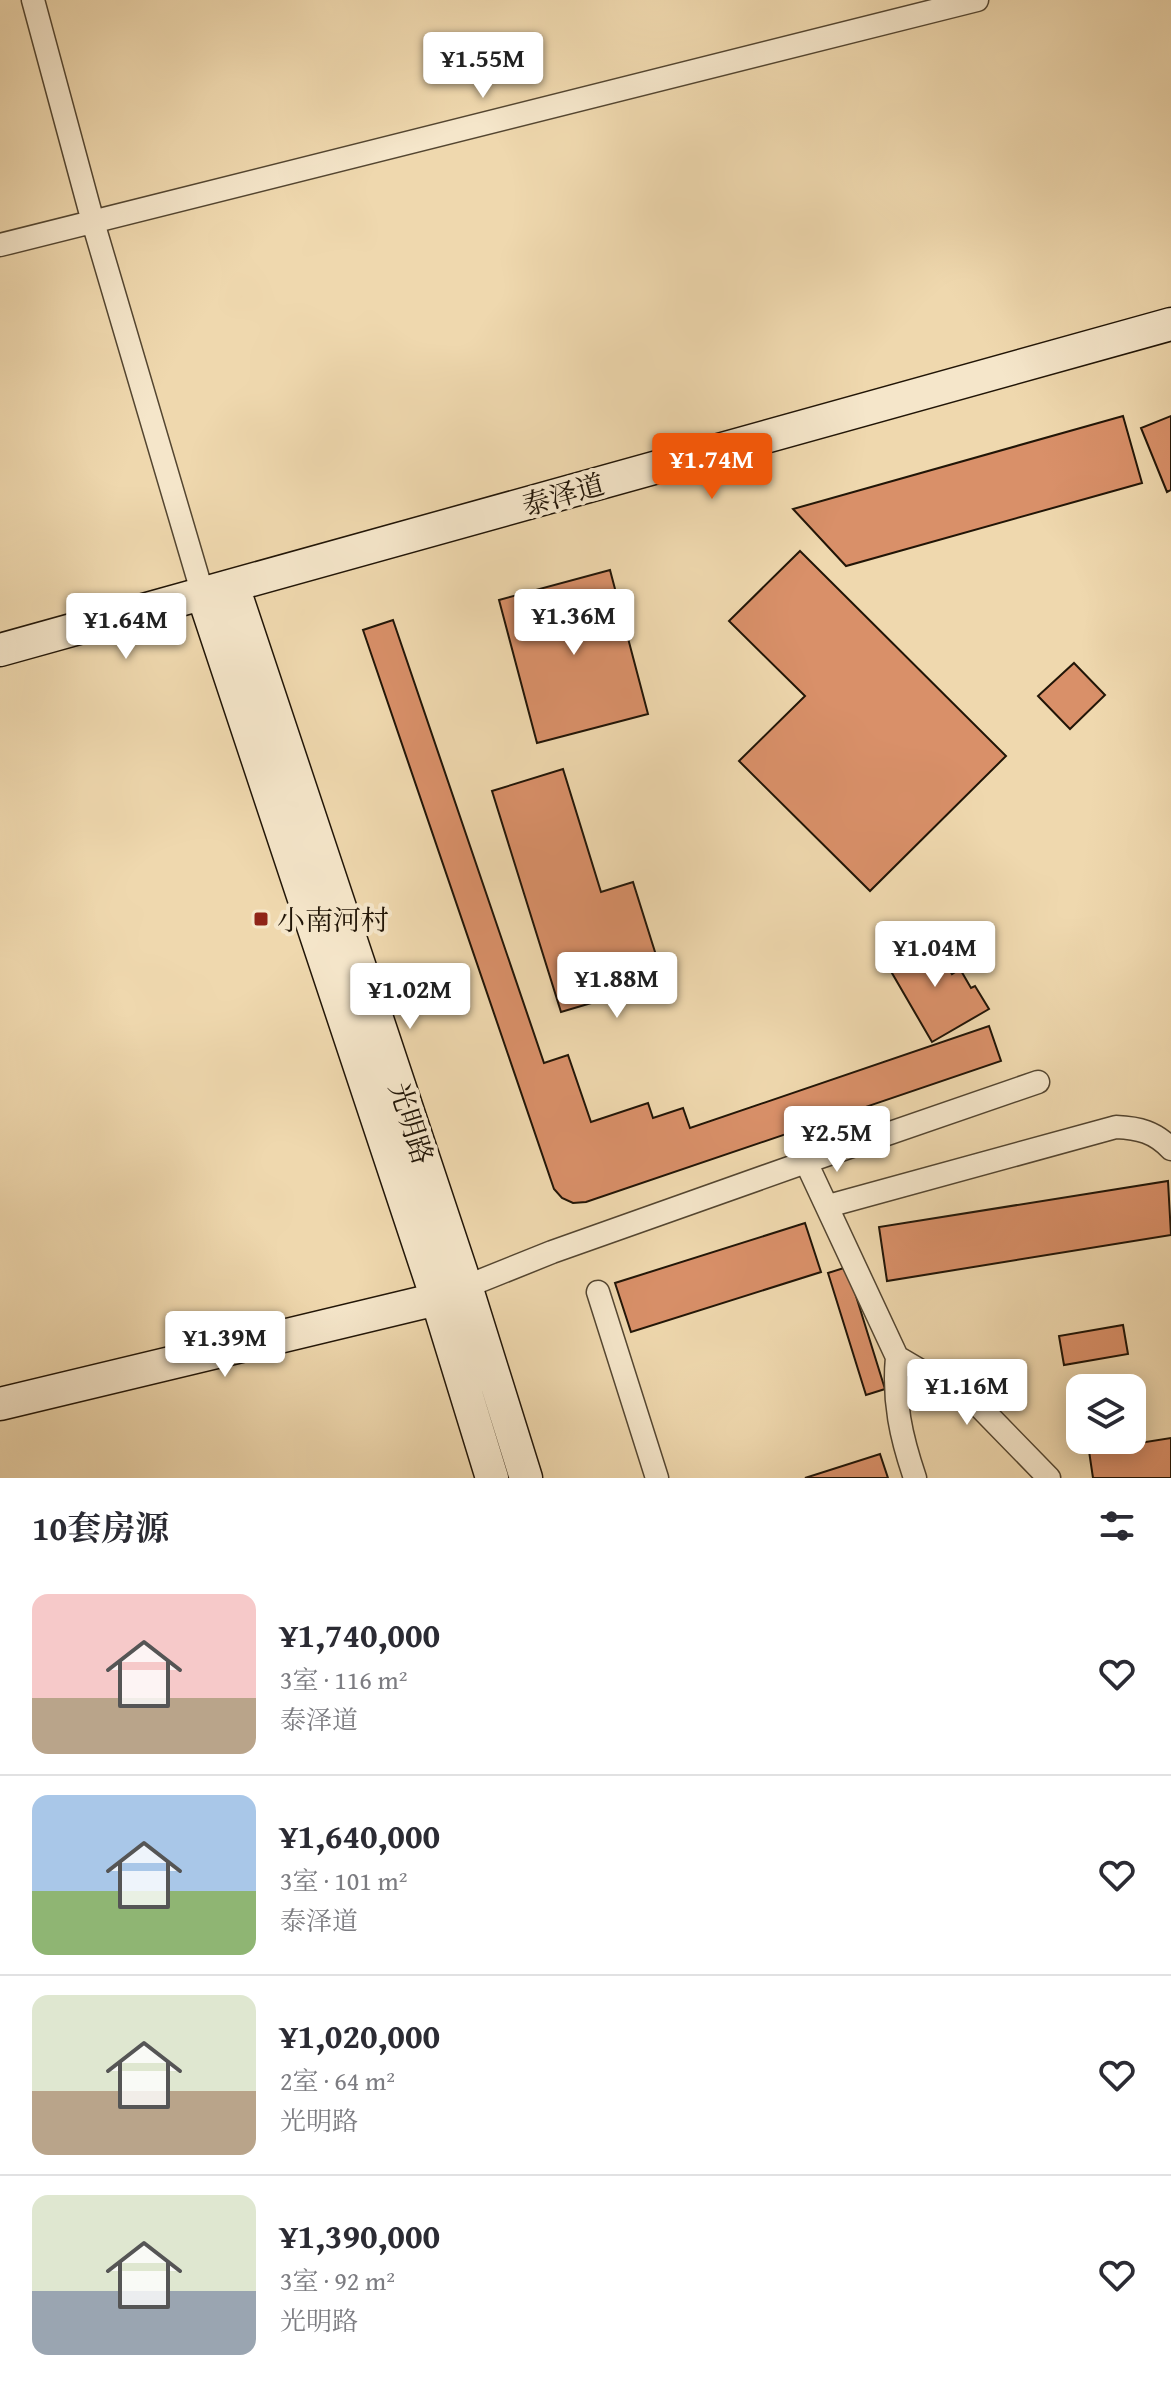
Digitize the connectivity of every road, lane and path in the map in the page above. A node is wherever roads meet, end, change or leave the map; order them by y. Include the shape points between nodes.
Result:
1 (33, 0) edge
2 (977, 0) edge
3 (93, 222) junction
4 (0, 245) edge
5 (1171, 324) edge
6 (1171, 346) edge
7 (236, 594) junction
8 (205, 602) junction
9 (0, 650) edge
10 (0, 666) edge
11 (1038, 1082) dead end
12 (1171, 1149) edge
13 (806, 1162) junction
14 (828, 1206) junction
15 (466, 1286) junction
16 (598, 1292) dead end
17 (437, 1299) junction
18 (897, 1357) junction
19 (0, 1404) edge
20 (492, 1478) edge
21 (526, 1478) edge
22 (657, 1478) edge
23 (915, 1478) edge
24 (1049, 1478) edge

1 - 3 street
2 - 3 street
3 - 4 street
3 - 8 street
5 - 7 street, 泰泽道
6 - 7 street, 泰泽道
7 - 8 street, 泰泽道
7 - 15 street, 光明路
8 - 9 street, 泰泽道
8 - 10 street, 泰泽道
8 - 17 street, 光明路
11 - 13 street
12 - 14 street via 1158,1135 1116,1127
13 - 14 street
13 - 15 street
14 - 18 street
15 - 17 street
15 - 21 street, 光明路
16 - 22 street
17 - 19 street
17 - 20 street, 光明路
18 - 23 street via 894,1393
18 - 24 street via 977,1404

